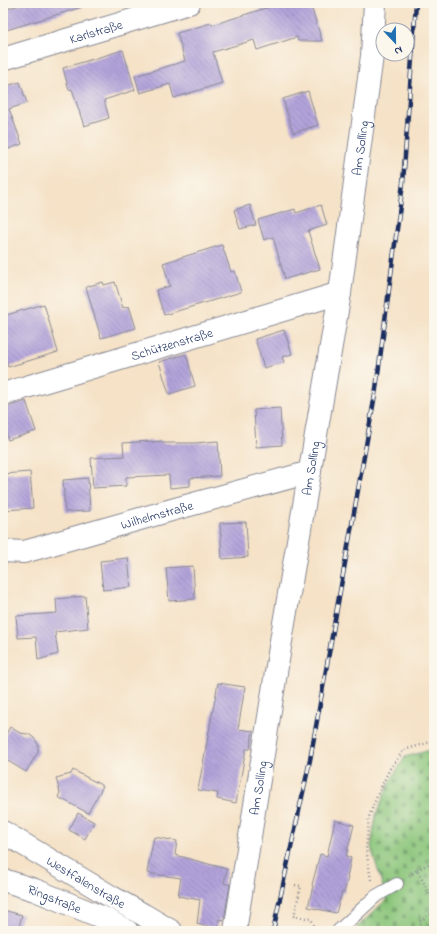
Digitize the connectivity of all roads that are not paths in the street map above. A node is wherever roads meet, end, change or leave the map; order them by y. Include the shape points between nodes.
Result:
1 (189, 3) edge
2 (375, 3) edge
3 (3, 59) edge
4 (340, 293) junction
5 (3, 394) edge
6 (310, 472) junction
7 (3, 551) edge
8 (3, 832) edge
9 (3, 880) edge
10 (397, 884) road end
11 (141, 923) edge
12 (127, 931) edge
13 (171, 931) edge
14 (235, 931) edge
15 (338, 931) edge

1 - 3 street, Karlstraße
2 - 4 street, Am Solling via 372,56
4 - 5 street, Schützenstraße
4 - 6 street, Am Solling
6 - 7 street, Wilhelmstraße via 24,552
6 - 14 street, Am Solling
8 - 11 street, Westfalenstraße via 110,896
9 - 12 street, Ringstraße via 99,916
10 - 15 lane via 376,896
11 - 13 street, Westfalenstraße

